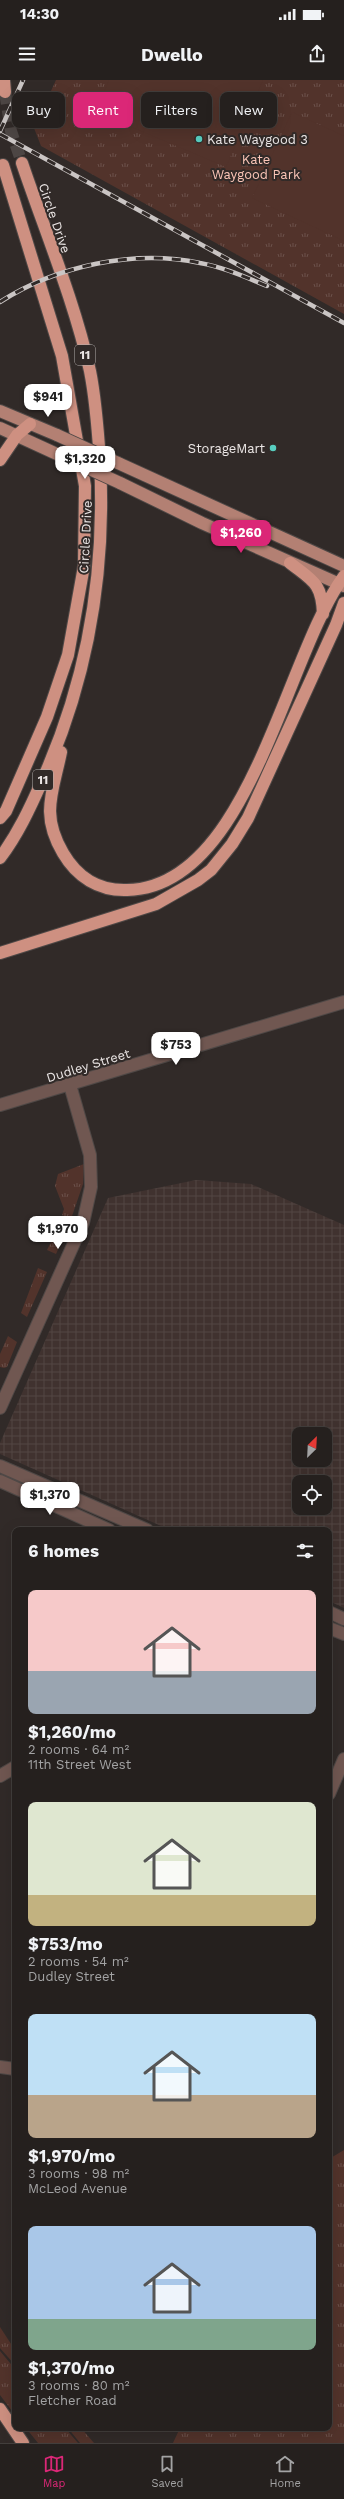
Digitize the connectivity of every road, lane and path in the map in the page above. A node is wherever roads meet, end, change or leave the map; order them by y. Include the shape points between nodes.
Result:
1 (22, 163) tunnel mouth
2 (3, 165) dead end
3 (0, 411) edge
4 (30, 424) junction
5 (0, 428) edge
6 (17, 436) junction
7 (0, 460) edge
8 (290, 563) junction
9 (344, 566) edge
10 (342, 582) edge
11 (344, 603) edge
12 (323, 615) junction
13 (340, 622) edge
14 (73, 696) junction
15 (0, 818) edge
16 (0, 858) edge
17 (0, 953) edge
18 (344, 1002) edge
19 (70, 1085) junction
20 (0, 1105) edge
21 (0, 1408) edge
22 (0, 1466) edge
23 (0, 1481) edge
24 (102, 1527) edge
25 (140, 1527) edge
26 (332, 1613) edge
27 (344, 1619) edge
28 (332, 1629) edge
29 (344, 1634) edge
30 (344, 1759) edge
31 (12, 1769) edge
32 (0, 1776) edge
33 (332, 1787) edge
34 (0, 2067) edge
35 (12, 2069) edge
36 (0, 2409) edge
37 (0, 2421) edge
38 (12, 2427) edge
39 (15, 2431) edge
40 (19, 2443) edge
41 (23, 2443) edge

1 - 14 highway, Circle Drive / 11 via 90,370 98,415 103,512 100,556 89,637
2 - 15 highway, Circle Drive / 11 via 62,356 85,486 84,566 68,655 47,717 6,811
3 - 4 main road
4 - 6 highway
4 - 9 main road, bridge
5 - 6 main road
6 - 7 highway
6 - 8 main road, bridge
8 - 10 main road
8 - 12 highway via 318,587 322,598
10 - 12 highway
11 - 13 highway
12 - 14 highway via 253,776 224,828 199,857 181,871 155,884 130,890 115,890 101,886 74,870 54,839 48,814
13 - 17 highway via 248,818 232,844 211,870 156,904
14 - 16 highway, Circle Drive / 11 via 54,755 29,810
18 - 19 street, Dudley Street
19 - 20 street, Dudley Street
19 - 21 street via 90,1155 91,1187 83,1222
22 - 25 street
23 - 24 street
26 - 27 street
28 - 29 street
30 - 33 street
31 - 32 street
34 - 35 street
36 - 38 highway
37 - 40 highway
39 - 41 highway

